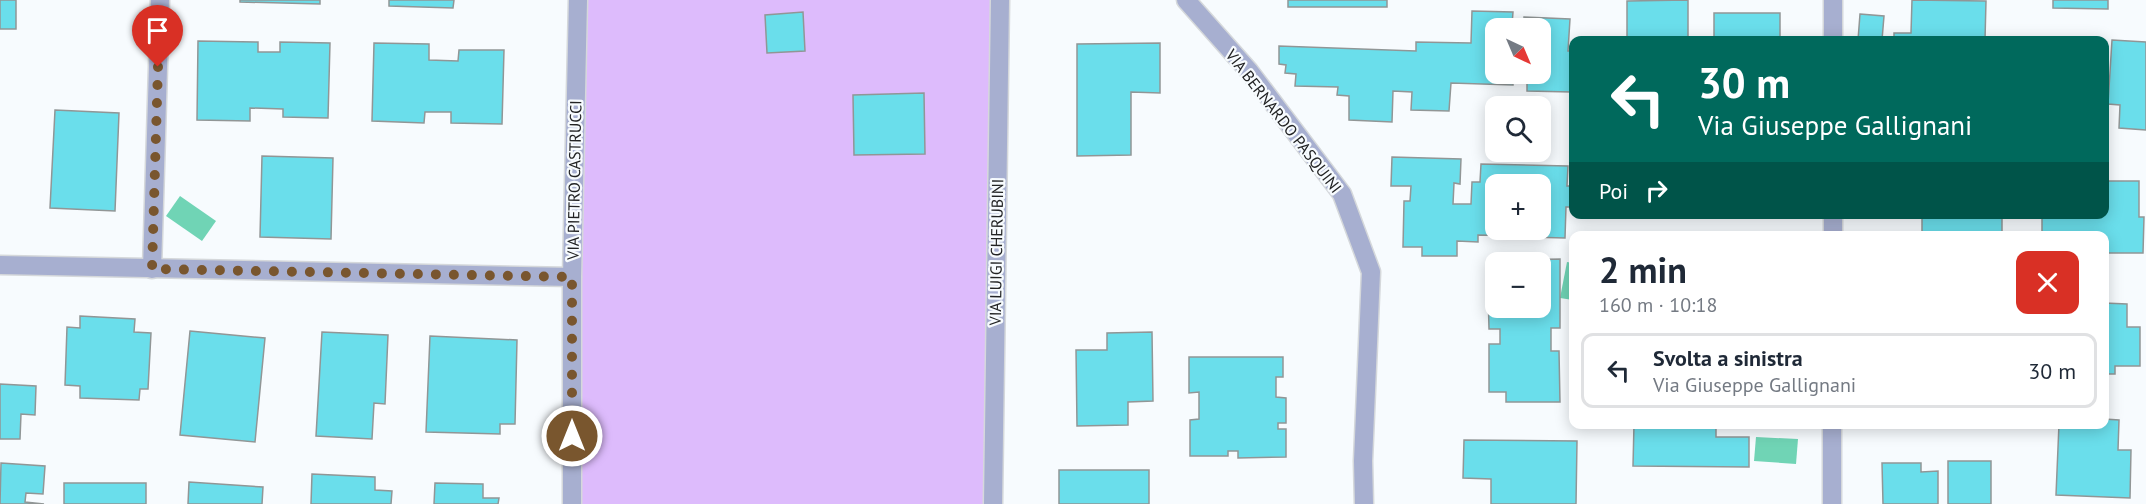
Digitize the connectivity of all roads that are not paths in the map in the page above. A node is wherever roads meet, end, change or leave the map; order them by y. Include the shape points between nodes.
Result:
1 (160, 0) edge
2 (578, 0) edge
3 (1000, 0) edge
4 (1186, 0) edge
5 (1833, 0) edge
6 (1833, 36) edge
7 (0, 265) edge
8 (152, 269) junction
9 (572, 277) junction
10 (1832, 429) edge
11 (572, 504) edge
12 (993, 504) edge
13 (1364, 504) edge
14 (1832, 504) edge

1 - 8 street
2 - 9 street, VIA PIETRO CASTRUCCI
3 - 12 street, VIA LUIGI CHERUBINI
4 - 13 street, VIA BERNARDO PASQUINI via 1248,71 1342,194 1371,272
5 - 6 street
7 - 8 street
8 - 9 street
9 - 11 street, VIA PIETRO CASTRUCCI
10 - 14 street

